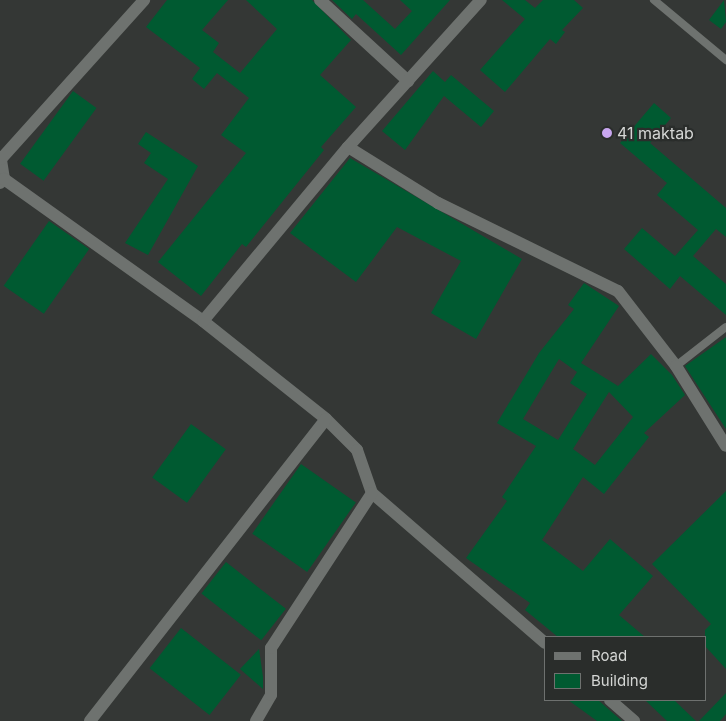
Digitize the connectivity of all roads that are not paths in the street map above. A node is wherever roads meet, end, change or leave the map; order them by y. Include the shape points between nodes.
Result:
1 (144, 0) edge
2 (320, 0) edge
3 (481, 0) edge
4 (654, 0) edge
5 (726, 60) edge
6 (408, 81) junction
7 (348, 147) junction
8 (2, 181) edge
9 (203, 322) junction
10 (726, 326) edge
11 (676, 366) junction
12 (326, 418) junction
13 (726, 446) edge
14 (372, 493) junction
15 (544, 642) edge
16 (611, 701) edge
17 (90, 721) edge
18 (256, 721) edge
19 (634, 721) edge

1 - 8 street via 2,159
2 - 6 street
3 - 6 street
4 - 5 lane
6 - 7 street
7 - 9 street
7 - 11 street via 438,202 618,291
8 - 9 street
9 - 12 street
10 - 11 lane
11 - 13 street
12 - 14 street via 357,450
12 - 17 street
14 - 15 street
14 - 18 street via 271,648 271,695
16 - 19 street

